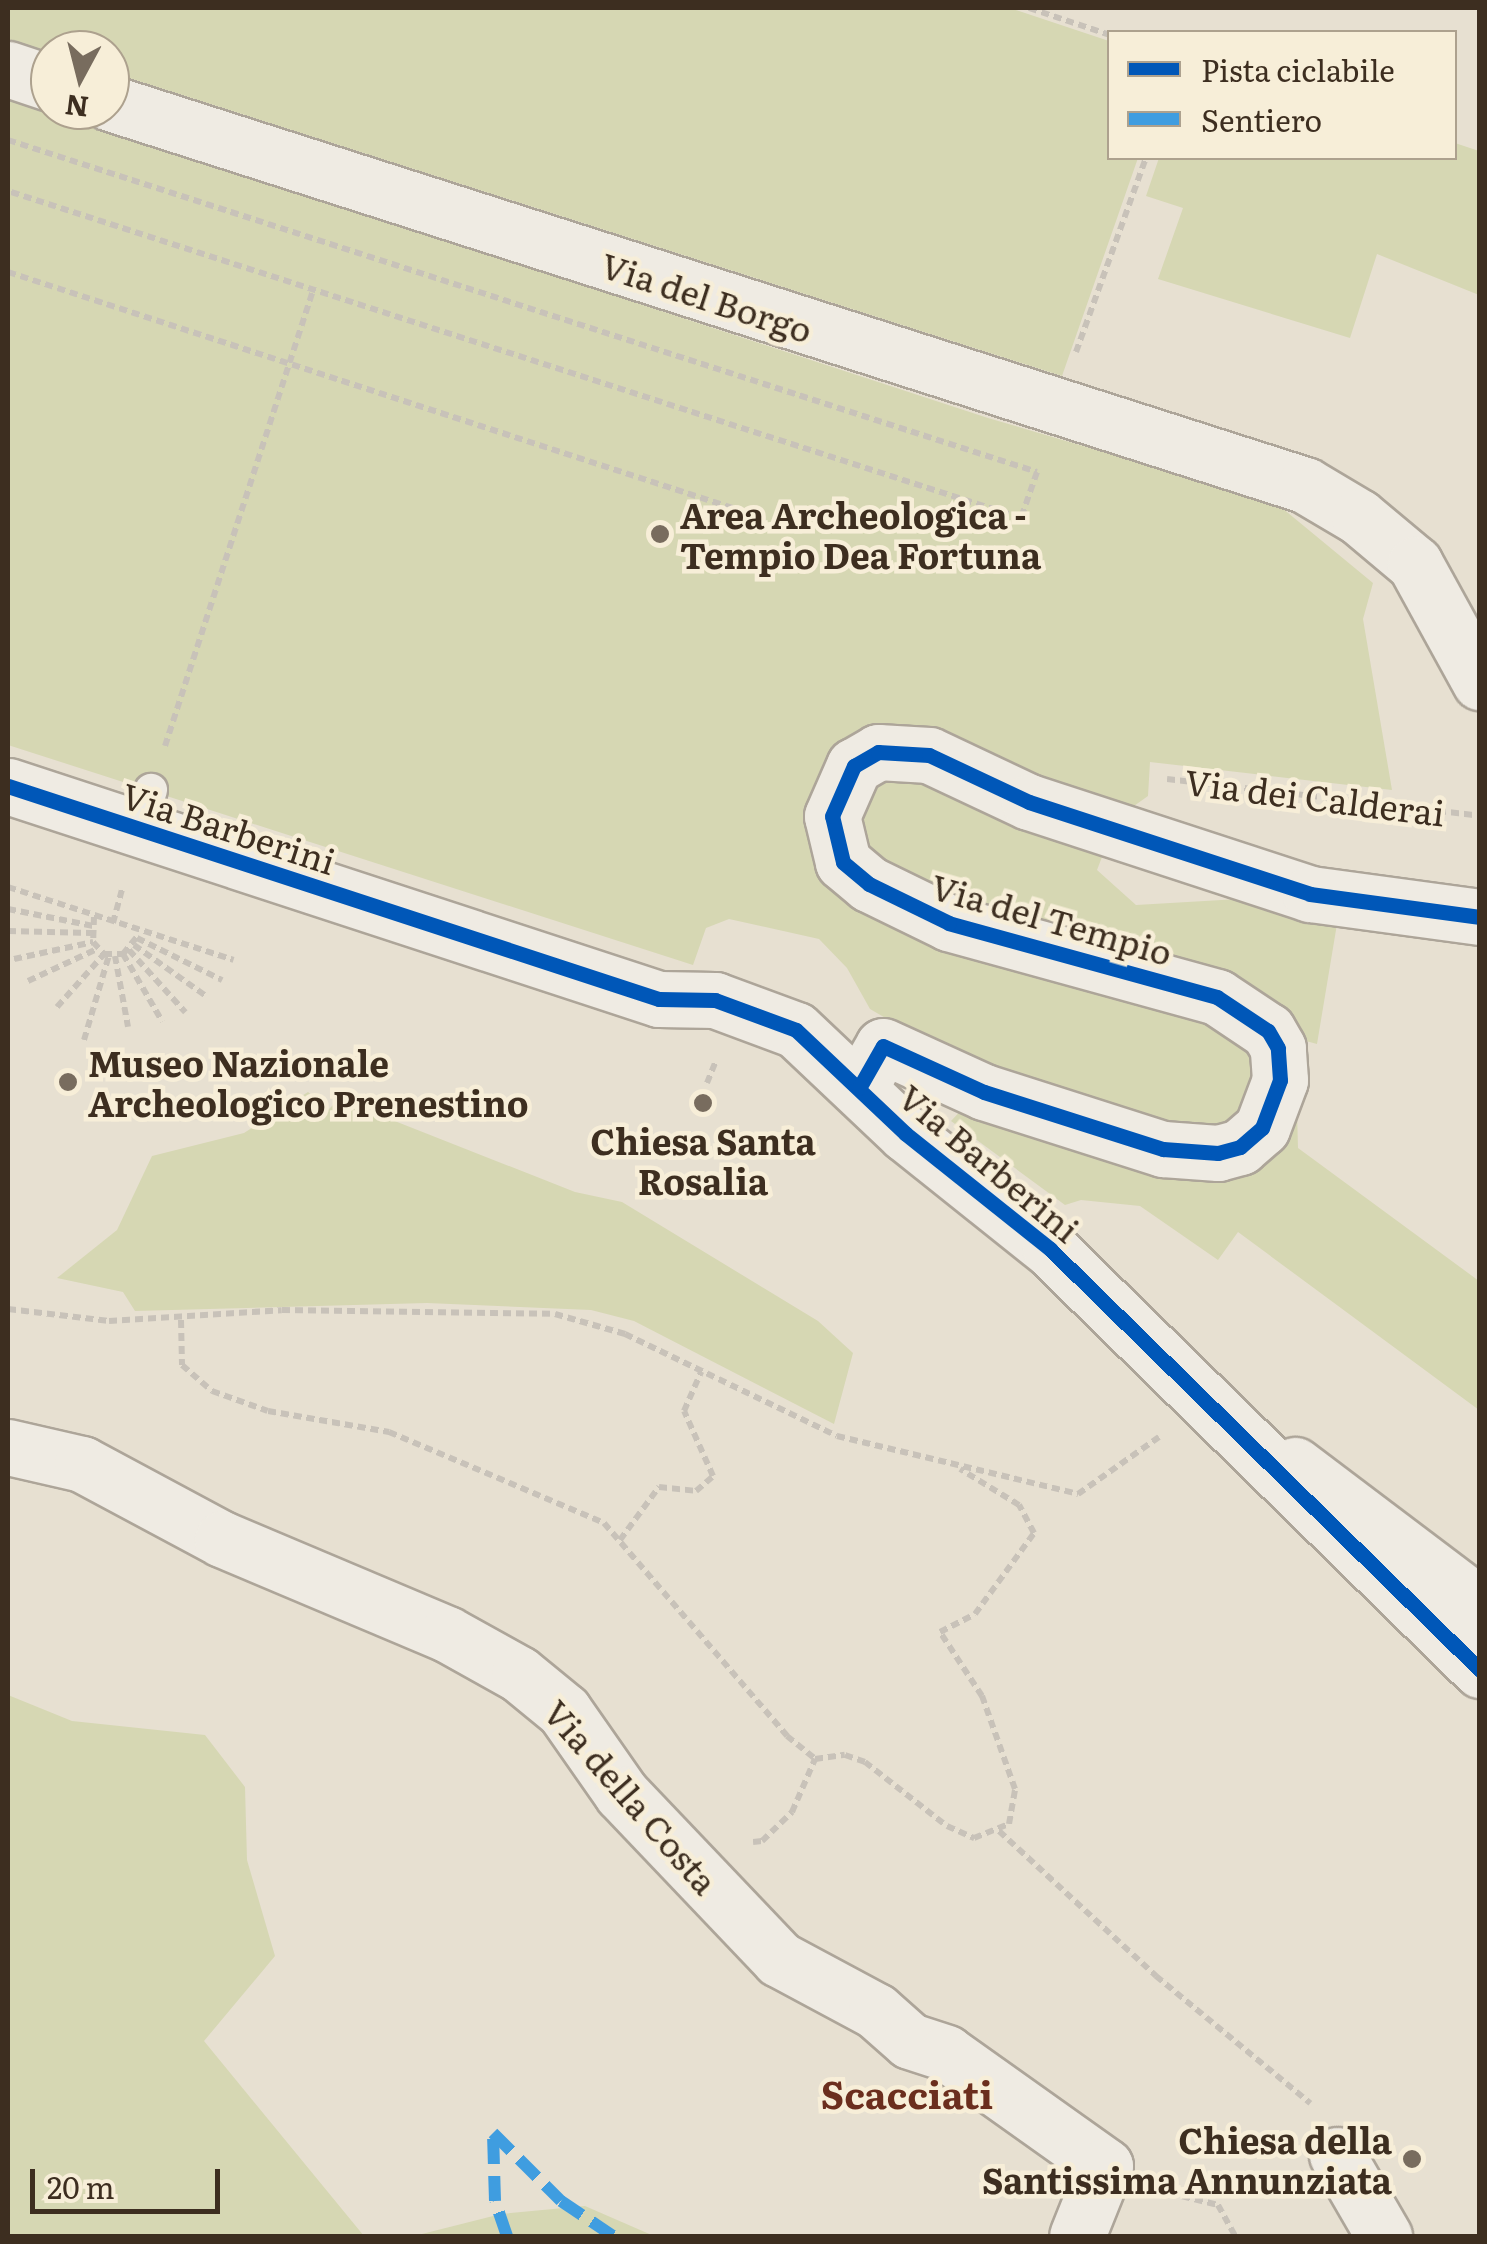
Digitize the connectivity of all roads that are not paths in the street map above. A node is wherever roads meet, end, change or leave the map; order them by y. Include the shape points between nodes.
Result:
1 (130, 109) edge
2 (1476, 676) edge
3 (8, 786) edge
4 (1480, 917) edge
5 (871, 1067) junction
6 (1190, 1387) junction
7 (8, 1447) edge
8 (1480, 1605) edge
9 (1480, 1670) edge
10 (1338, 2155) road end
11 (1077, 2236) edge
12 (1384, 2236) edge

1 - 2 street, Via del Borgo via 1305,485 1396,544 1443,606
3 - 5 street, Via Barberini via 145,809 659,1000 702,998 748,1009
4 - 5 street, Via del Tempio via 1310,894 1119,832 911,751 878,752 854,766 832,816 844,862 900,904 1217,996 1258,1019 1278,1048 1280,1066 1275,1104 1262,1128 1240,1147 1218,1154 1174,1151 984,1092
5 - 6 street, Via Barberini via 906,1134 1050,1249
6 - 8 street
6 - 9 street, Via Barberini
7 - 11 street, Via della Costa via 82,1464 222,1539 447,1634 519,1674 564,1711 622,1794 779,1959 862,2003 910,2041 946,2053 1106,2166
10 - 12 street

